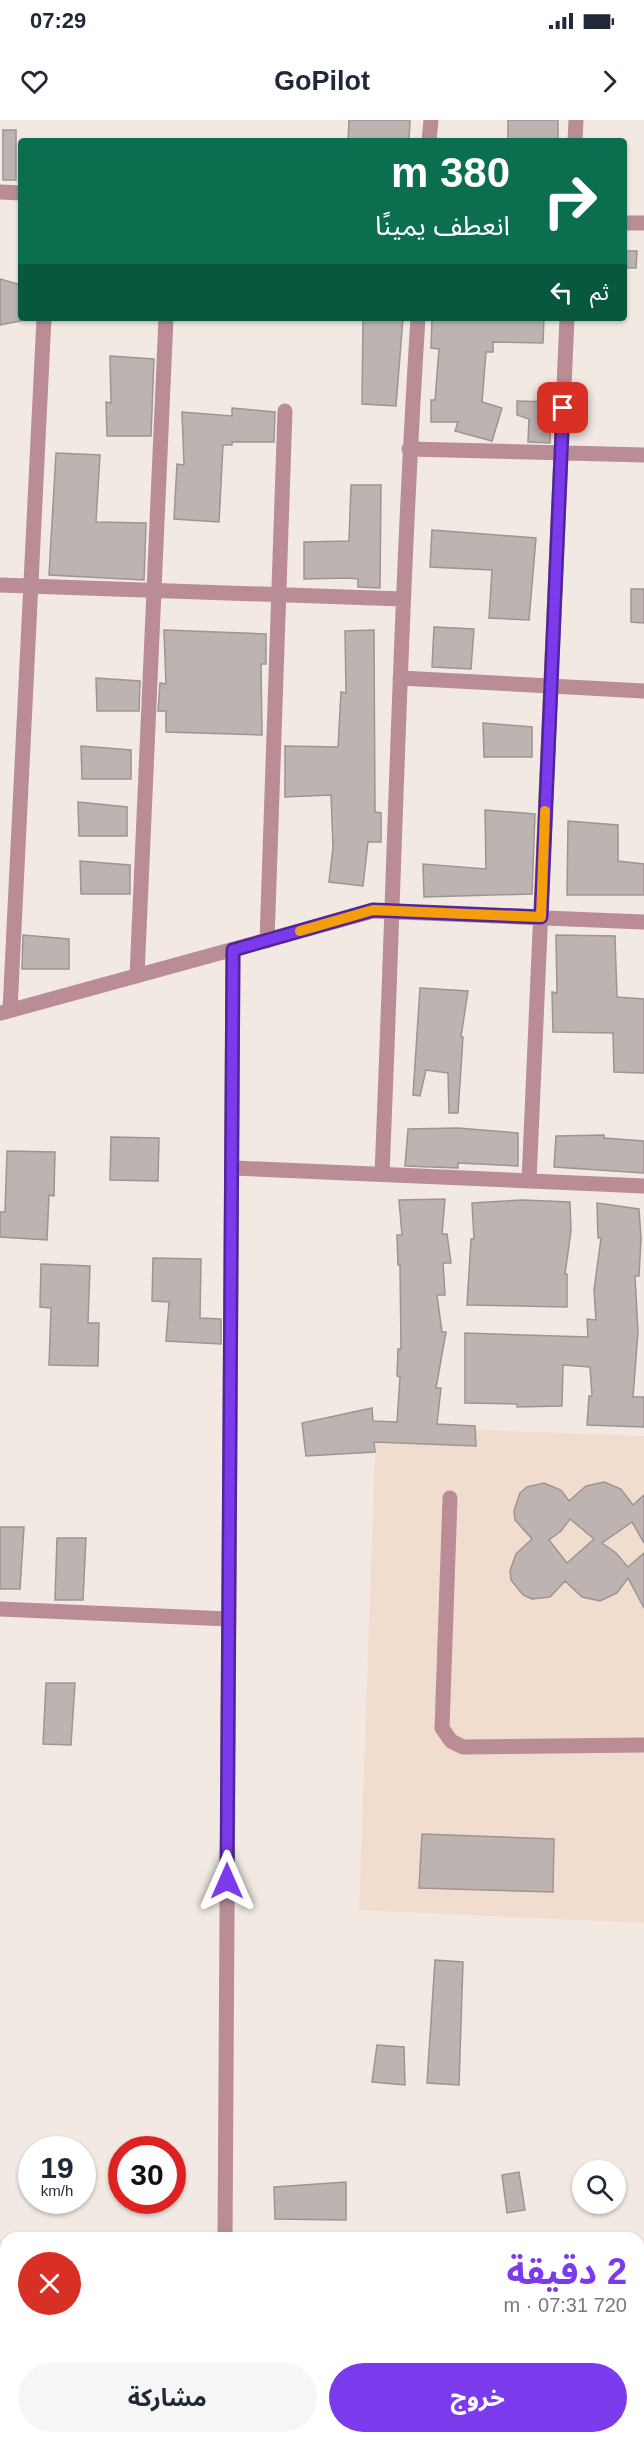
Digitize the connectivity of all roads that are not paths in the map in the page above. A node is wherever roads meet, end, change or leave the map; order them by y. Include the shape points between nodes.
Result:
1 (431, 120) edge
2 (576, 120) edge
3 (429, 138) edge
4 (575, 138) edge
5 (0, 192) edge
6 (18, 193) edge
7 (627, 223) edge
8 (644, 223) edge
9 (44, 321) edge
10 (166, 321) edge
11 (418, 321) edge
12 (567, 321) edge
13 (285, 411) dead end
14 (409, 449) junction
15 (561, 453) junction
16 (644, 455) edge
17 (0, 585) edge
18 (31, 586) junction
19 (154, 590) junction
20 (278, 595) junction
21 (402, 599) junction
22 (400, 678) junction
23 (551, 686) junction
24 (644, 691) edge
25 (393, 910) junction
26 (541, 917) junction
27 (644, 922) edge
28 (267, 941) junction
29 (233, 950) junction
30 (138, 976) junction
31 (5, 1012) edge
32 (234, 1168) junction
33 (382, 1174) junction
34 (529, 1180) junction
35 (644, 1186) edge
36 (450, 1498) dead end
37 (0, 1609) edge
38 (229, 1619) junction
39 (644, 1745) edge
40 (225, 2232) edge

1 - 3 street
2 - 4 street
5 - 6 street
7 - 8 street
9 - 18 street
10 - 19 street
11 - 14 street
12 - 15 street
13 - 20 street
14 - 15 street
14 - 21 street
15 - 16 street
15 - 23 street
17 - 18 street
18 - 19 street
18 - 31 street
19 - 20 street
19 - 30 street
20 - 21 street
20 - 28 street
21 - 22 street
22 - 23 street
22 - 25 street
23 - 24 street
23 - 26 street
25 - 26 street
25 - 28 street via 357,913
25 - 33 street
26 - 27 street
26 - 34 street
28 - 29 street
29 - 30 street
29 - 32 street
30 - 31 street
32 - 33 street
32 - 38 street
33 - 34 street
34 - 35 street
36 - 39 street via 442,1728 452,1741 463,1747
37 - 38 street
38 - 40 street

